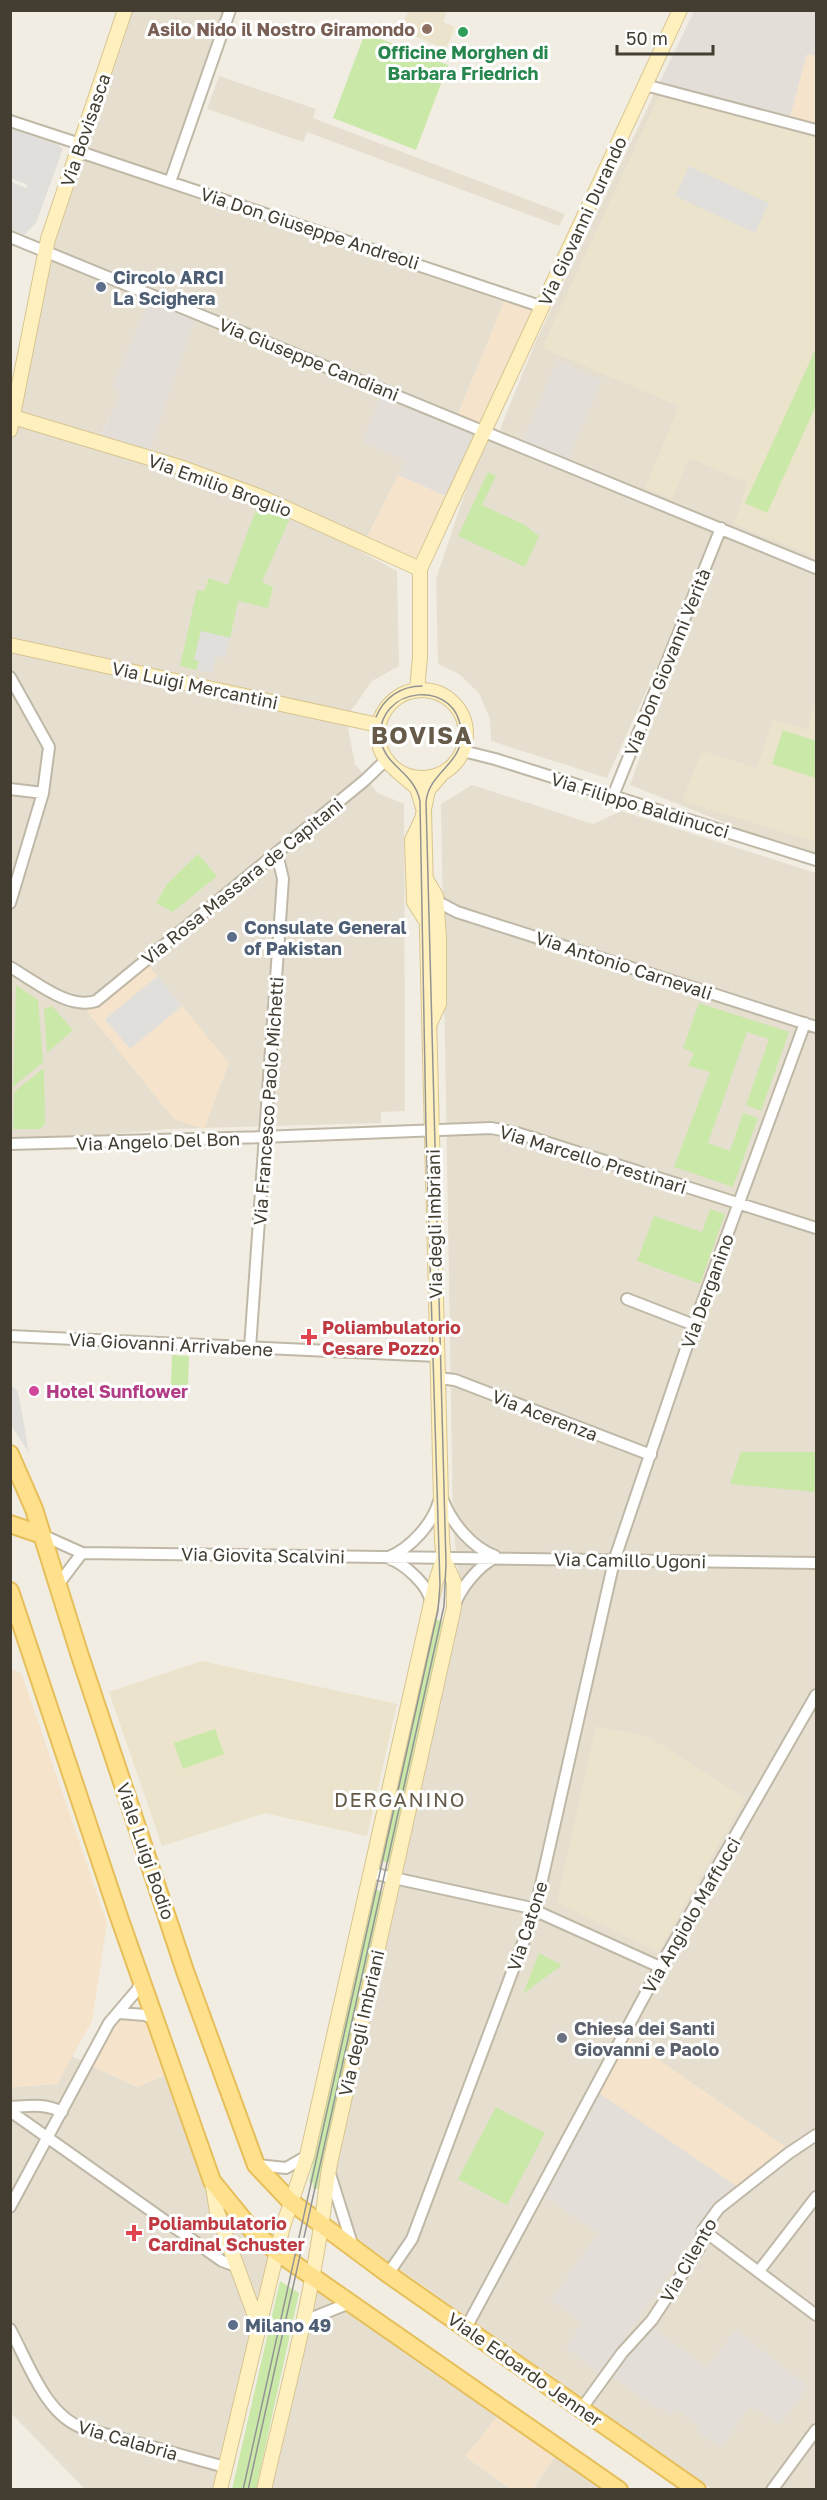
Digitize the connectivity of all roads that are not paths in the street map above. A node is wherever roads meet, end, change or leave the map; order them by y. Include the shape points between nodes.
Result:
1 (125, 10) edge
2 (230, 10) edge
3 (680, 10) edge
4 (645, 86) junction
5 (10, 121) edge
6 (816, 130) edge
7 (79, 147) junction
8 (170, 182) junction
9 (10, 237) edge
10 (45, 250) junction
11 (543, 307) junction
12 (12, 424) edge
13 (485, 432) junction
14 (721, 528) junction
15 (816, 568) edge
16 (420, 569) junction
17 (11, 646) edge
18 (10, 677) edge
19 (417, 690) junction
20 (378, 725) junction
21 (463, 751) junction
22 (386, 760) junction
23 (448, 770) junction
24 (398, 771) junction
25 (10, 789) edge
26 (43, 793) junction
27 (613, 796) junction
28 (423, 811) junction
29 (274, 855) junction
30 (816, 860) edge
31 (425, 874) junction
32 (436, 896) junction
33 (10, 903) edge
34 (426, 925) junction
35 (10, 967) edge
36 (805, 1023) junction
37 (816, 1027) edge
38 (429, 1031) junction
39 (432, 1130) junction
40 (266, 1137) junction
41 (10, 1144) edge
42 (738, 1204) junction
43 (816, 1228) edge
44 (627, 1299) dead end
45 (694, 1325) junction
46 (12, 1336) edge
47 (250, 1348) junction
48 (438, 1356) junction
49 (438, 1378) junction
50 (10, 1454) edge
51 (651, 1455) junction
52 (441, 1489) junction
53 (12, 1523) edge
54 (42, 1535) junction
55 (82, 1552) junction
56 (385, 1557) junction
57 (444, 1557) junction
58 (501, 1557) junction
59 (614, 1561) junction
60 (816, 1563) edge
61 (57, 1586) junction
62 (10, 1591) edge
63 (430, 1605) junction
64 (453, 1612) junction
65 (816, 1695) edge
66 (371, 1873) junction
67 (393, 1878) junction
68 (536, 1911) junction
69 (660, 1967) junction
70 (141, 1981) junction
71 (119, 2013) junction
72 (154, 2019) junction
73 (10, 2109) edge
74 (62, 2112) junction
75 (816, 2135) edge
76 (48, 2137) junction
77 (307, 2156) junction
78 (256, 2165) junction
79 (328, 2169) junction
80 (212, 2181) junction
81 (816, 2197) edge
82 (290, 2201) junction
83 (10, 2208) edge
84 (321, 2225) junction
85 (703, 2230) junction
86 (353, 2248) junction
87 (276, 2252) junction
88 (236, 2266) junction
89 (759, 2271) junction
90 (388, 2274) junction
91 (312, 2275) junction
92 (352, 2302) junction
93 (816, 2315) edge
94 (302, 2322) junction
95 (258, 2324) junction
96 (466, 2328) junction
97 (10, 2329) edge
98 (582, 2408) junction
99 (816, 2430) edge
100 (225, 2467) junction
101 (220, 2490) edge
102 (264, 2490) edge
103 (619, 2490) edge
104 (697, 2490) edge
105 (772, 2490) edge

1 - 7 street, Via Bovisasca
2 - 8 street
3 - 4 street, Via Giovanni Durando
4 - 6 street
4 - 11 street, Via Giovanni Durando
5 - 7 street, Via Don Giuseppe Andreoli
7 - 8 street, Via Don Giuseppe Andreoli
7 - 10 street, Via Bovisasca
8 - 11 street, Via Don Giuseppe Andreoli
9 - 10 street, Via Giuseppe Candiani
10 - 12 street, Via Bovisasca
10 - 13 street, Via Giuseppe Candiani
11 - 13 street, Via Giovanni Durando
12 - 16 street, Via Emilio Broglio via 183,468
13 - 14 street, Via Giuseppe Candiani via 572,473
13 - 16 street, Via Giovanni Durando
14 - 15 street, Via Giuseppe Candiani
14 - 27 street, Via Don Giovanni Verità
16 - 19 street
17 - 20 street, Via Luigi Mercantini
18 - 26 street via 48,741
19 - 20 street via 396,698
19 - 21 street via 439,694 458,709 466,730
20 - 22 street via 379,745
21 - 23 street
21 - 27 street, Via Filippo Baldinucci
22 - 24 street
22 - 29 street, Via Rosa Massara de Capitani
23 - 24 street via 423,779
23 - 28 street, Via degli Imbriani via 429,787
24 - 28 street, Via degli Imbriani via 417,788
25 - 26 street
26 - 33 street
27 - 30 street, Via Filippo Baldinucci
28 - 31 street, Via degli Imbriani
28 - 34 street, Via degli Imbriani via 413,836 414,902
29 - 35 street, Via Rosa Massara de Capitani via 96,1001 71,1003
29 - 40 street, Via Francesco Paolo Michetti via 283,879
31 - 32 street, Via degli Imbriani
31 - 34 street, Via degli Imbriani
32 - 36 street, Via Antonio Carnevali via 457,912
32 - 38 street, Via degli Imbriani via 440,989
34 - 38 street, Via degli Imbriani
36 - 37 street, Via Antonio Carnevali
36 - 42 street, Via Derganino
38 - 39 street, Via degli Imbriani
39 - 40 street, Via Marcello Prestinari
39 - 42 street, Via Marcello Prestinari via 491,1128 517,1133
39 - 48 street, Via degli Imbriani
40 - 41 street, Via Angelo Del Bon
40 - 47 street, Via Francesco Paolo Michetti
42 - 43 street, Via Marcello Prestinari
42 - 45 street, Via Derganino
44 - 45 street
45 - 51 street, Via Derganino
46 - 47 street, Via Giovanni Arrivabene
47 - 48 street, Via Giovanni Arrivabene
48 - 49 street, Via degli Imbriani
49 - 51 street, Via Acerenza via 455,1380
49 - 52 street, Via degli Imbriani
50 - 54 main road, Viale Luigi Bodio
51 - 59 street, Via Derganino
52 - 56 street, Via degli Imbriani via 437,1508 425,1527 397,1553
52 - 57 street, Via degli Imbriani
52 - 58 street, Via degli Imbriani via 445,1505 463,1532 485,1551
53 - 54 main road
54 - 55 street, Via Giovita Scalvini
54 - 61 main road, Viale Luigi Bodio
55 - 56 street, Via Giovita Scalvini
55 - 61 street
56 - 57 street, Via Giovita Scalvini
56 - 63 street via 416,1579 428,1593
57 - 58 street, Via Camillo Ugoni
57 - 63 street, Via degli Imbriani
57 - 64 street, Via degli Imbriani via 454,1582
58 - 59 street, Via Camillo Ugoni
58 - 64 street, Via degli Imbriani via 490,1560 473,1577 458,1596
59 - 60 street, Via Camillo Ugoni
59 - 68 street, Via Catone
61 - 78 main road, Viale Luigi Bodio via 185,1971
62 - 70 main road
63 - 66 street, Via degli Imbriani
64 - 67 street, Via degli Imbriani
65 - 69 street, Via Angiolo Maffucci
66 - 67 street
66 - 77 street, Via degli Imbriani
67 - 68 street
67 - 79 street, Via degli Imbriani
68 - 69 street
68 - 90 street, Via Catone via 412,2239
69 - 96 street, Via Angiolo Maffucci
70 - 71 street
70 - 72 main road
71 - 72 street
71 - 74 street via 109,2024
72 - 80 main road
73 - 74 street via 42,2105
73 - 76 street
74 - 76 street
75 - 85 street, Via Cilento via 719,2208
76 - 83 street
76 - 88 street via 222,2261
77 - 78 street via 286,2168
77 - 82 street, Via degli Imbriani
78 - 82 main road, Viale Edoardo Jenner
79 - 84 street, Via degli Imbriani
79 - 86 street
80 - 87 main road via 251,2229
80 - 88 street via 215,2208
81 - 89 street
82 - 84 main road, Viale Edoardo Jenner
82 - 87 street, Via degli Imbriani
84 - 86 main road, Viale Edoardo Jenner
84 - 91 street, Via degli Imbriani
85 - 89 street
85 - 98 street, Via Cilento via 700,2247 652,2320
86 - 90 main road, Viale Edoardo Jenner
87 - 91 main road
87 - 95 street, Via degli Imbriani
88 - 95 street
89 - 93 street
90 - 96 main road, Viale Edoardo Jenner
91 - 92 main road
91 - 94 street, Via degli Imbriani
92 - 94 street
92 - 103 main road
94 - 102 street, Via degli Imbriani
95 - 100 street, Via degli Imbriani
96 - 98 main road, Viale Edoardo Jenner
97 - 100 street, Via Calabria via 47,2399 68,2422
98 - 104 main road, Viale Edoardo Jenner
99 - 105 street
100 - 101 street, Via degli Imbriani

